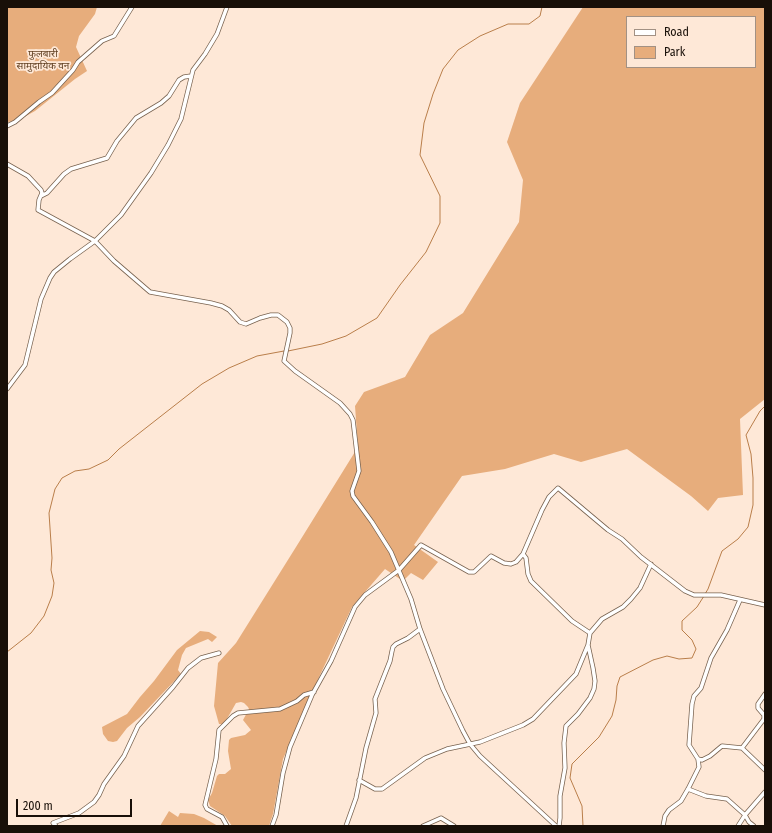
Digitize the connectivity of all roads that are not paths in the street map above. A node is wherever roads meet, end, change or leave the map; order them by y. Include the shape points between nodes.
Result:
1 (132, 7) edge
2 (227, 7) edge
3 (191, 76) junction
4 (7, 126) edge
5 (7, 164) edge
6 (41, 196) junction
7 (95, 241) junction
8 (7, 389) edge
9 (523, 554) junction
10 (651, 564) junction
11 (399, 570) junction
12 (740, 600) junction
13 (765, 605) edge
14 (420, 628) junction
15 (590, 633) junction
16 (588, 645) junction
17 (219, 653) dead end
18 (314, 692) junction
19 (765, 694) edge
20 (470, 744) junction
21 (742, 748) junction
22 (698, 759) junction
23 (765, 770) edge
24 (359, 780) junction
25 (688, 789) junction
26 (765, 792) edge
27 (745, 815) junction
28 (56, 826) edge
29 (227, 826) edge
30 (272, 826) edge
31 (346, 826) edge
32 (423, 826) edge
33 (454, 826) edge
34 (557, 826) edge
35 (663, 826) edge
36 (738, 826) edge
37 (754, 826) edge

1 - 4 street via 114,36 102,41 78,62 52,93
2 - 3 street via 217,34
3 - 6 street via 179,80 170,96 136,118 107,158 71,169
3 - 7 street via 181,119 168,145 121,215
5 - 6 street via 36,183 41,190
6 - 7 street via 38,210
7 - 8 street via 54,272 50,278 38,311 25,365
7 - 11 street via 150,292 222,306 246,324 266,316 278,315 287,322 290,328 284,361 295,372 330,395 353,420 359,471 352,491 353,496 391,552
9 - 10 street via 542,510 558,488
9 - 11 street via 511,564 491,556 474,572 469,572 421,545
9 - 15 street via 531,581 572,621
10 - 12 street via 694,595 721,595
10 - 15 street via 640,588 631,599 623,607 602,619
11 - 14 street
11 - 18 street via 365,595 354,607 331,661
12 - 13 street
12 - 22 street via 710,658 701,688 694,696 688,740
14 - 20 street via 443,689
14 - 24 street via 393,647 375,699 376,713
15 - 16 street
16 - 20 street via 576,674 533,719 504,733
16 - 34 street via 594,689 578,714 566,726 565,768
17 - 28 street via 201,658 188,668 138,726 124,756 94,802 79,813 54,823
18 - 29 street via 280,709 238,713 219,730 216,759 205,806 222,817
18 - 30 street via 286,758
19 - 21 street via 758,704 764,718
20 - 24 street via 447,749 425,758 382,790
20 - 34 street
21 - 22 street via 722,746 710,756
21 - 23 street
22 - 25 street via 699,767
24 - 31 street via 356,798
25 - 27 street via 706,796 727,799
25 - 35 street via 681,801 669,810
26 - 27 street
27 - 36 street
27 - 37 street
32 - 33 street via 441,818

